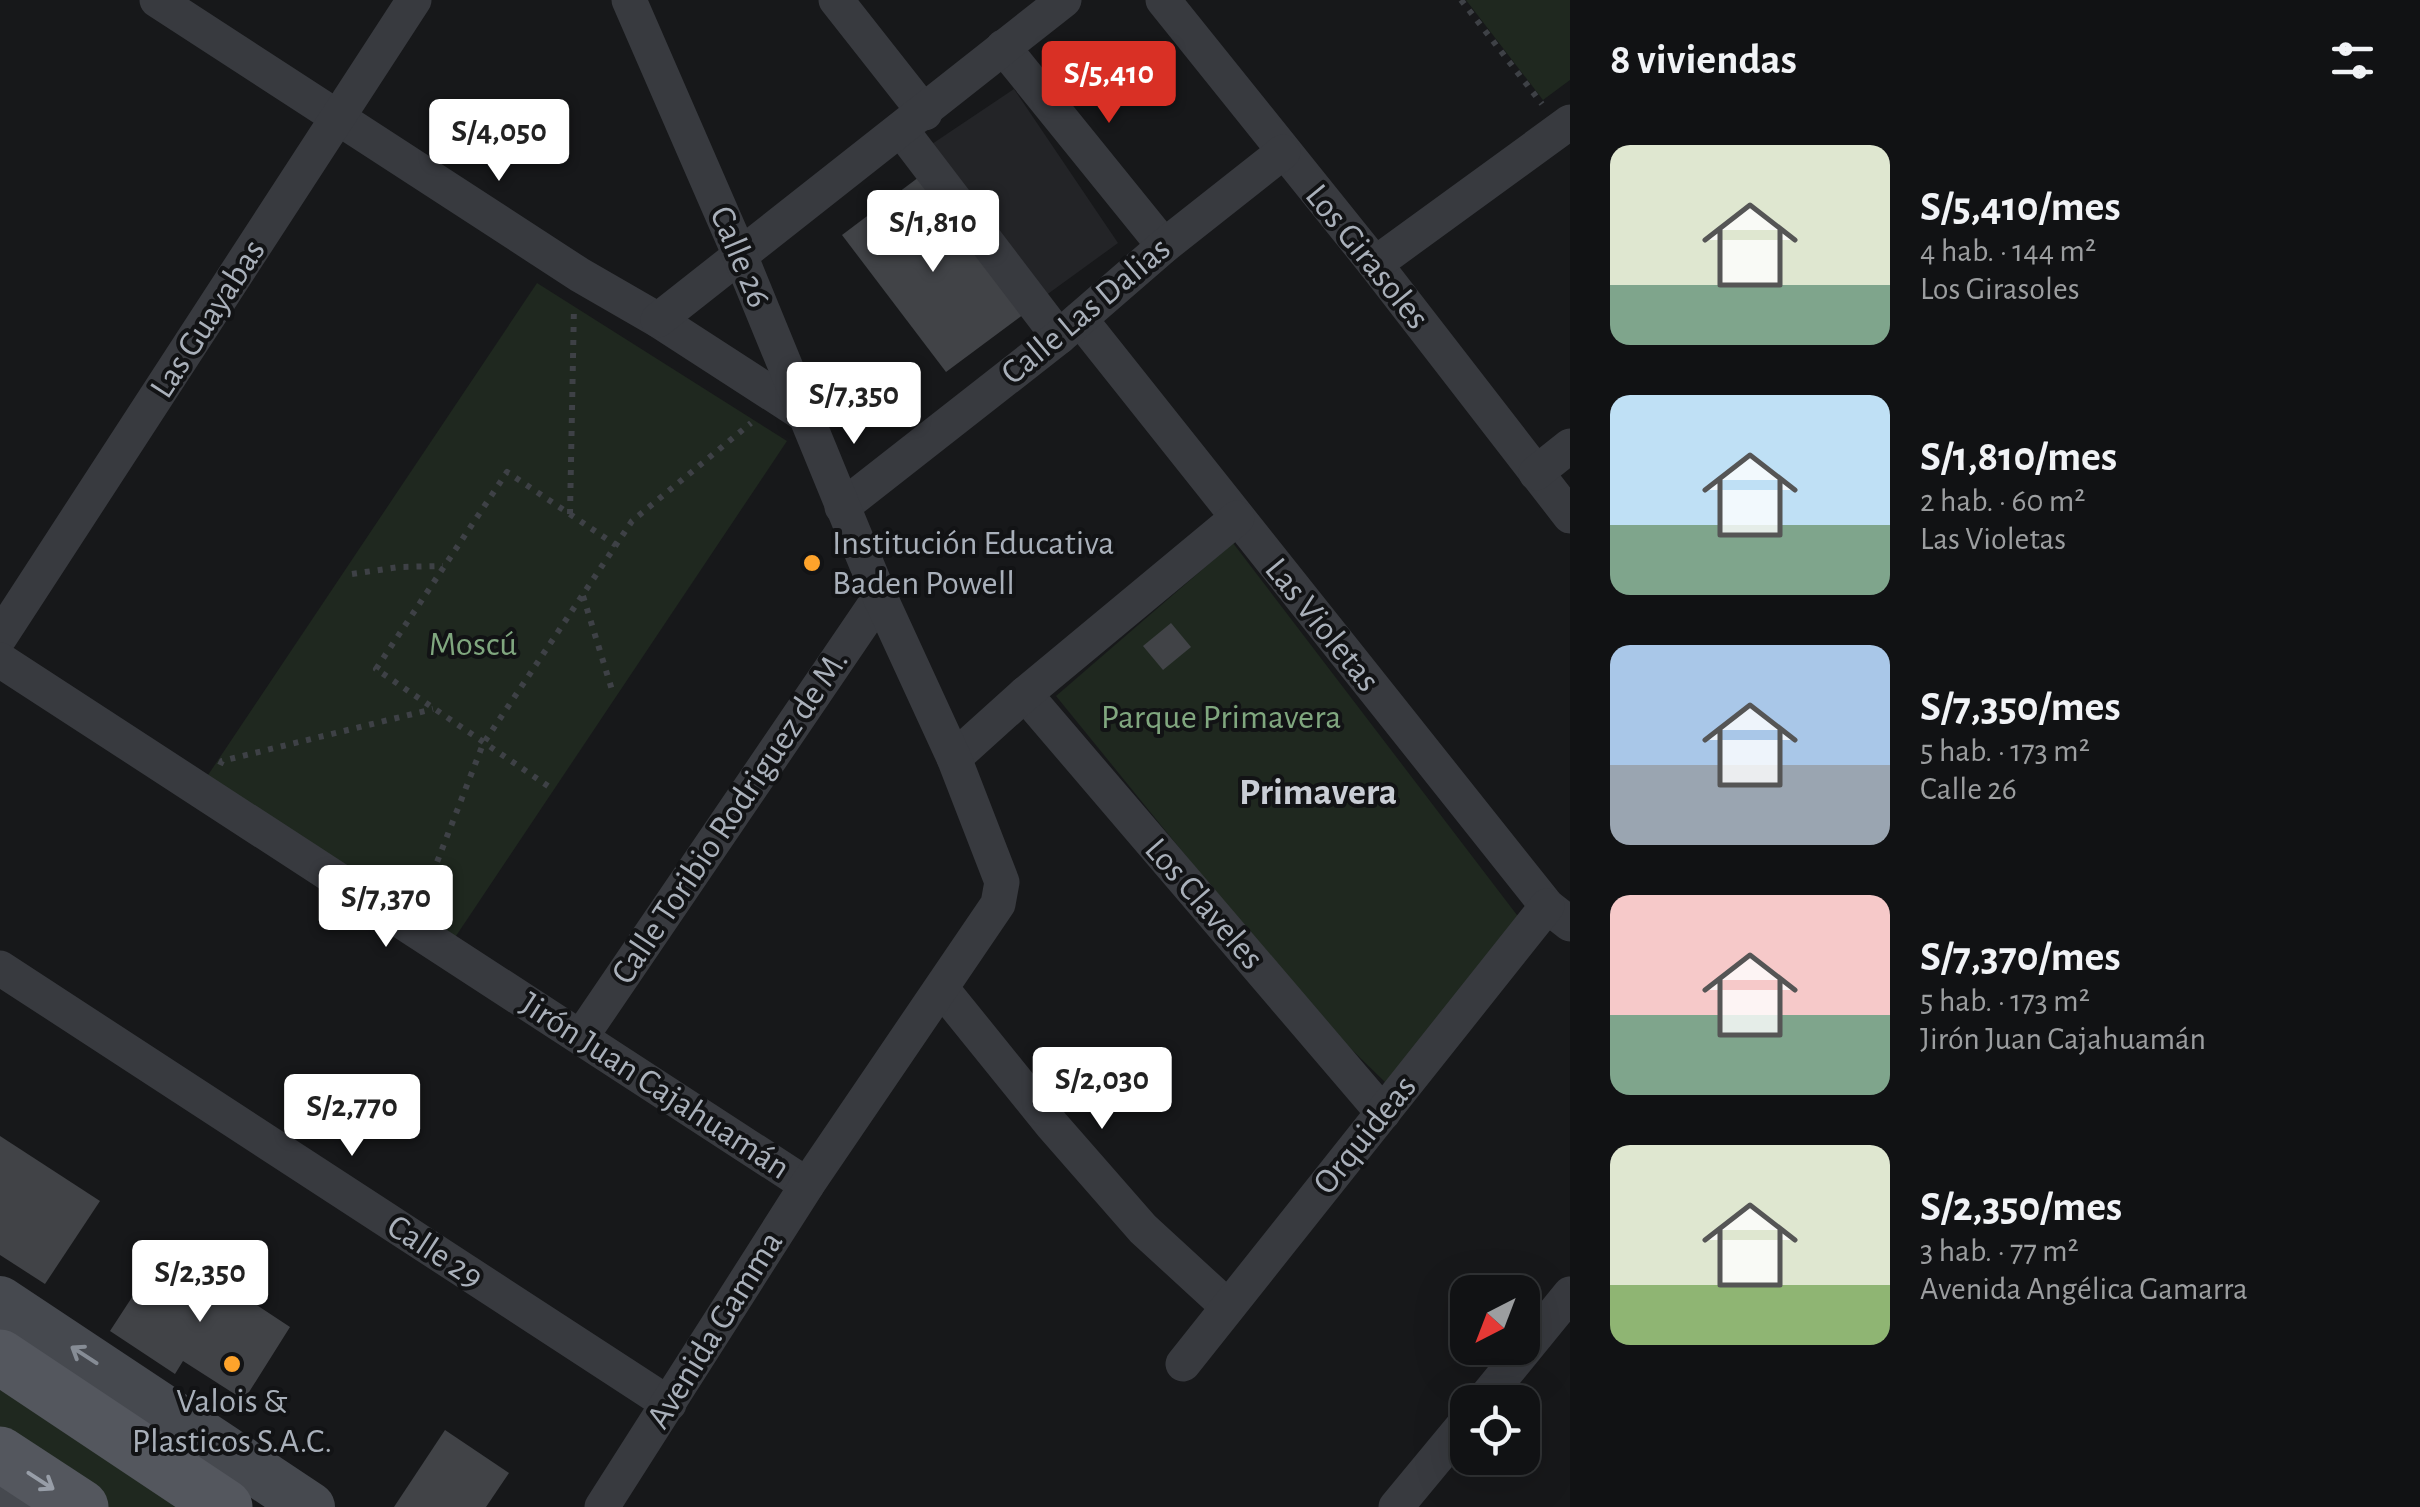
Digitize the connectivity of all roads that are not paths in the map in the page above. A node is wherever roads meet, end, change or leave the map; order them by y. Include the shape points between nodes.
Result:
1 (158, 0) edge
2 (414, 0) edge
3 (628, 0) edge
4 (836, 0) edge
5 (1064, 0) edge
6 (1164, 0) edge
7 (1003, 47) junction
8 (339, 120) junction
9 (913, 122) junction
10 (1566, 125) edge
11 (1283, 152) junction
12 (1164, 246) junction
13 (739, 253) junction
14 (1375, 264) junction
15 (658, 320) junction
16 (1070, 328) junction
17 (808, 416) junction
18 (1570, 446) edge
19 (1536, 473) junction
20 (842, 506) junction
21 (1570, 516) edge
22 (1237, 518) junction
23 (880, 598) junction
24 (0, 637) edge
25 (0, 660) edge
26 (1024, 694) junction
27 (954, 758) junction
28 (998, 904) joint
29 (1559, 915) edge
30 (0, 968) edge
31 (942, 989) junction
32 (581, 1038) junction
33 (1383, 1113) junction
34 (807, 1184) junction
35 (0, 1300) edge
36 (1228, 1307) junction
37 (1566, 1307) edge
38 (0, 1357) edge
39 (1183, 1364) dead end
40 (1497, 1385) edge
41 (669, 1404) junction
42 (1450, 1442) edge
43 (0, 1454) edge
44 (81, 1507) edge
45 (225, 1507) edge
46 (310, 1507) edge
47 (602, 1507) edge
48 (1396, 1507) edge

1 - 8 street
2 - 8 street, Las Guayabas
3 - 13 street, Calle 26
4 - 9 street, Las Violetas
5 - 7 street
6 - 11 street, Los Girasoles
7 - 9 street
7 - 12 street
8 - 15 street
8 - 24 street, Las Guayabas
9 - 13 street
9 - 16 street, Las Violetas
10 - 14 street
11 - 12 street, Calle Las Dalias
11 - 14 street, Los Girasoles
12 - 16 street, Calle Las Dalias
13 - 15 street
13 - 17 street, Calle 26
14 - 19 street, Los Girasoles
15 - 17 street
16 - 20 street, Calle Las Dalias
16 - 22 street, Las Violetas
17 - 20 street, Calle 26
18 - 19 street
19 - 21 street, Los Girasoles
20 - 23 street, Calle 26
22 - 26 street
22 - 29 street, Las Violetas
23 - 27 street, Calle 26
23 - 32 street, Calle Toribio Rodriguez de M.
25 - 32 street, Jirón Juan Cajahuamán
26 - 27 street
26 - 33 street, Los Claveles
27 - 28 street, Calle 26 via 1002,882
28 - 31 street, Avenida Gamma
29 - 33 street, Orquideas
30 - 41 street, Calle 29
31 - 34 street, Avenida Gamma
31 - 36 street via 1144,1230
32 - 34 street, Jirón Juan Cajahuamán
33 - 36 street, Orquideas
34 - 41 street, Avenida Gamma
46 -> 35 main road
36 - 39 street, Orquideas
37 - 40 street
38 - 45 main road
41 - 47 street, Avenida Gamma
42 - 48 street
43 -> 44 main road

